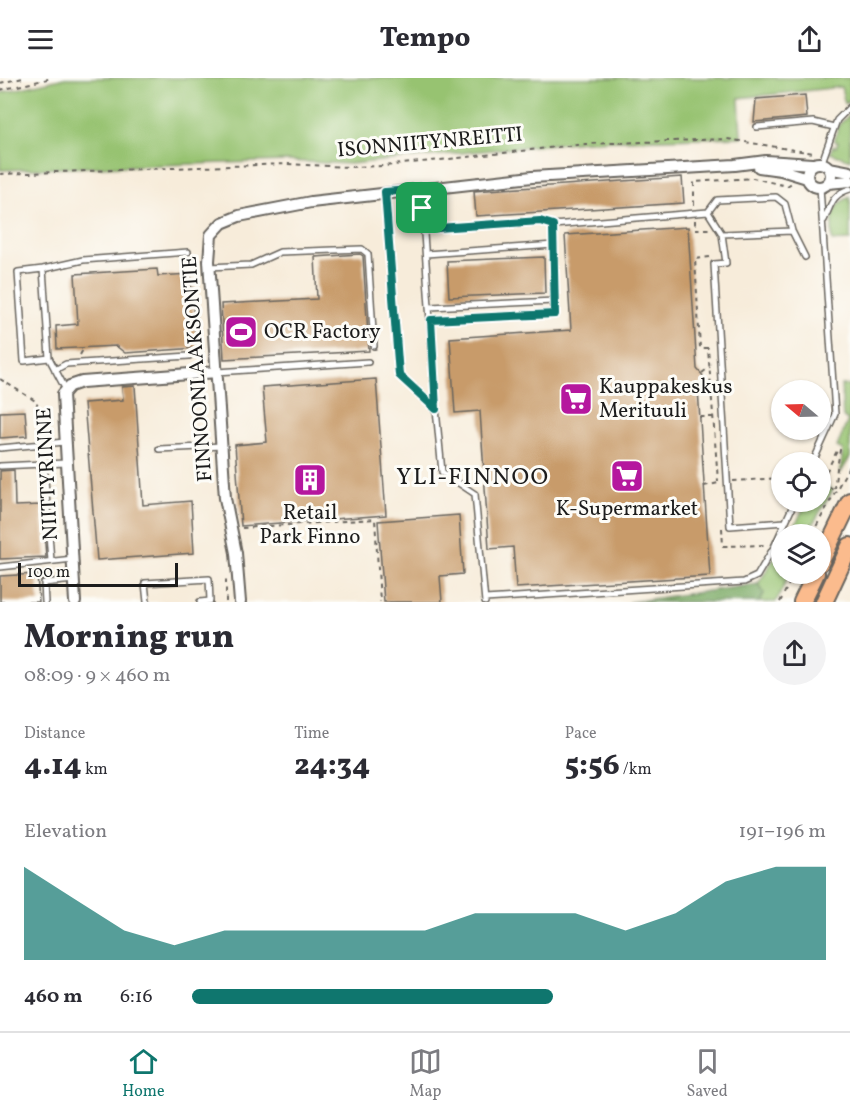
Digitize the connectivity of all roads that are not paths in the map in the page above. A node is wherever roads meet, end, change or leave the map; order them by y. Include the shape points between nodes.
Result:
1 (850, 107) edge
2 (757, 127) dead end
3 (834, 127) junction
4 (822, 162) junction
5 (735, 165) junction
6 (850, 172) edge
7 (807, 178) junction
8 (850, 181) edge
9 (824, 185) junction
10 (421, 189) junction
11 (850, 189) edge
12 (385, 192) junction
13 (708, 212) junction
14 (823, 222) junction
15 (553, 225) junction
16 (424, 229) junction
17 (792, 231) junction
18 (722, 234) junction
19 (554, 245) junction
20 (188, 252) road end
21 (426, 254) junction
22 (805, 257) dead end
23 (209, 267) junction
24 (43, 269) junction
25 (554, 301) junction
26 (430, 307) junction
27 (431, 320) junction
28 (374, 346) dead end
29 (189, 356) road end
30 (49, 358) junction
31 (368, 362) dead end
32 (55, 370) junction
33 (217, 372) junction
34 (66, 390) junction
35 (436, 409) junction
36 (65, 442) junction
37 (222, 446) junction
38 (0, 448) edge
39 (159, 449) dead end
40 (818, 452) edge
41 (66, 463) junction
42 (44, 465) junction
43 (0, 466) edge
44 (840, 493) edge
45 (790, 512) edge
46 (785, 522) junction
47 (831, 524) edge
48 (850, 546) edge
49 (73, 559) junction
50 (51, 561) junction
51 (0, 567) edge
52 (74, 580) junction
53 (811, 584) edge
54 (485, 600) edge
55 (45, 602) edge
56 (75, 602) edge
57 (147, 602) edge
58 (200, 602) edge
59 (210, 602) edge
60 (240, 602) edge
61 (802, 602) edge
62 (824, 602) edge

1 - 3 lane
2 - 3 lane via 813,122
3 - 4 lane
4 - 5 street, FINNOONLAAKSONTIE via 766,160
4 - 6 street, FINNOONLAAKSONTIE
4 - 7 street via 808,171
4 - 9 street via 832,176
5 - 7 street, FINNOONLAAKSONTIE via 781,170
5 - 10 street, FINNOONLAAKSONTIE via 532,177
7 - 9 street via 812,184
8 - 9 street
9 - 14 lane
10 - 12 street, FINNOONLAAKSONTIE
10 - 16 lane
11 - 14 lane via 832,200
12 - 23 street, FINNOONLAAKSONTIE via 231,218 211,235
12 - 35 lane via 399,375
13 - 15 lane
13 - 17 lane via 717,200 776,197 785,204
13 - 18 lane
14 - 40 lane via 836,414
15 - 16 lane via 540,221
15 - 19 lane
16 - 21 lane
17 - 18 lane
17 - 22 lane
18 - 46 lane via 726,264 714,264 730,526
19 - 21 lane
19 - 25 lane
20 - 24 lane via 83,260
21 - 26 lane
23 - 28 lane via 251,265 280,252 362,249 368,254
23 - 33 street, FINNOONLAAKSONTIE
24 - 30 lane
24 - 30 lane via 18,272 24,361
25 - 26 lane
25 - 27 lane via 555,314
26 - 27 lane
27 - 35 lane
29 - 32 lane via 66,364
30 - 32 lane
31 - 33 lane
32 - 34 lane
33 - 34 street, NIITTYRINNE via 82,382
33 - 37 street, FINNOONLAAKSONTIE
34 - 36 street, NIITTYRINNE
35 - 54 lane via 442,472 474,494
36 - 38 lane
36 - 41 street, NIITTYRINNE
37 - 39 lane
37 - 60 street, FINNOONLAAKSONTIE
41 - 42 lane
41 - 49 street, NIITTYRINNE
42 - 43 lane
42 - 50 lane
44 - 47 main road
45 - 46 lane
46 - 54 lane via 757,576 744,582
48 - 62 main road
49 - 50 lane
49 - 52 street, NIITTYRINNE
50 - 51 lane
52 - 55 lane via 44,583
52 - 56 street, NIITTYRINNE
53 - 61 main road
57 - 59 lane via 146,583 209,579
58 - 59 lane

